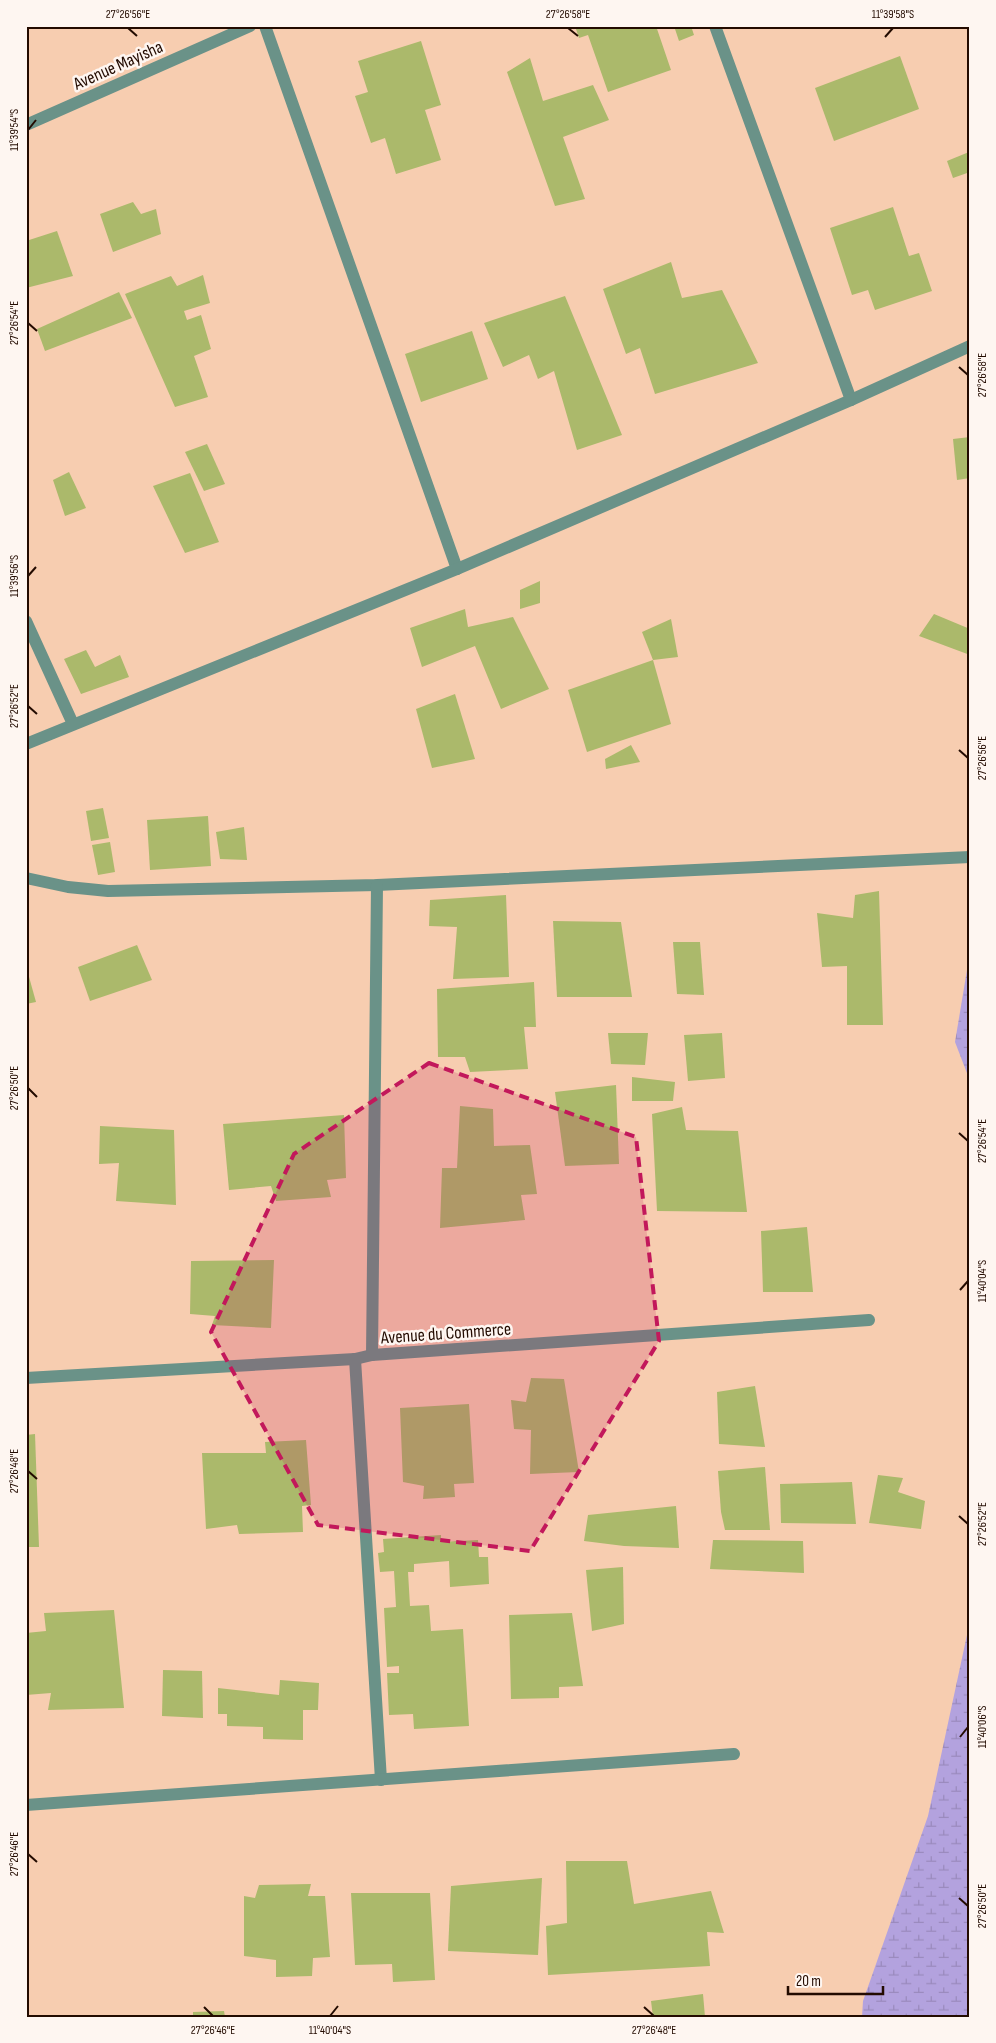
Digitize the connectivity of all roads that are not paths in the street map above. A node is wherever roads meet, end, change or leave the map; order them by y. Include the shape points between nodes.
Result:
1 (250, 26) edge
2 (266, 26) edge
3 (715, 26) edge
4 (26, 124) edge
5 (970, 346) edge
6 (851, 400) junction
7 (457, 569) junction
8 (26, 621) edge
9 (73, 724) junction
10 (26, 744) edge
11 (970, 857) edge
12 (26, 878) edge
13 (377, 885) junction
14 (869, 1320) dead end
15 (372, 1355) junction
16 (355, 1359) junction
17 (26, 1378) edge
18 (734, 1754) dead end
19 (381, 1780) junction
20 (26, 1805) edge

1 - 4 street, Avenue Mayisha
2 - 7 street
3 - 6 street
5 - 6 street
6 - 7 street
7 - 9 street
8 - 9 street
9 - 10 street
11 - 13 street
12 - 13 street via 108,891
13 - 15 street
14 - 15 street, Avenue du Commerce
15 - 16 street, Avenue du Commerce
16 - 17 street, Avenue du Commerce
16 - 19 street
18 - 19 street
19 - 20 street

